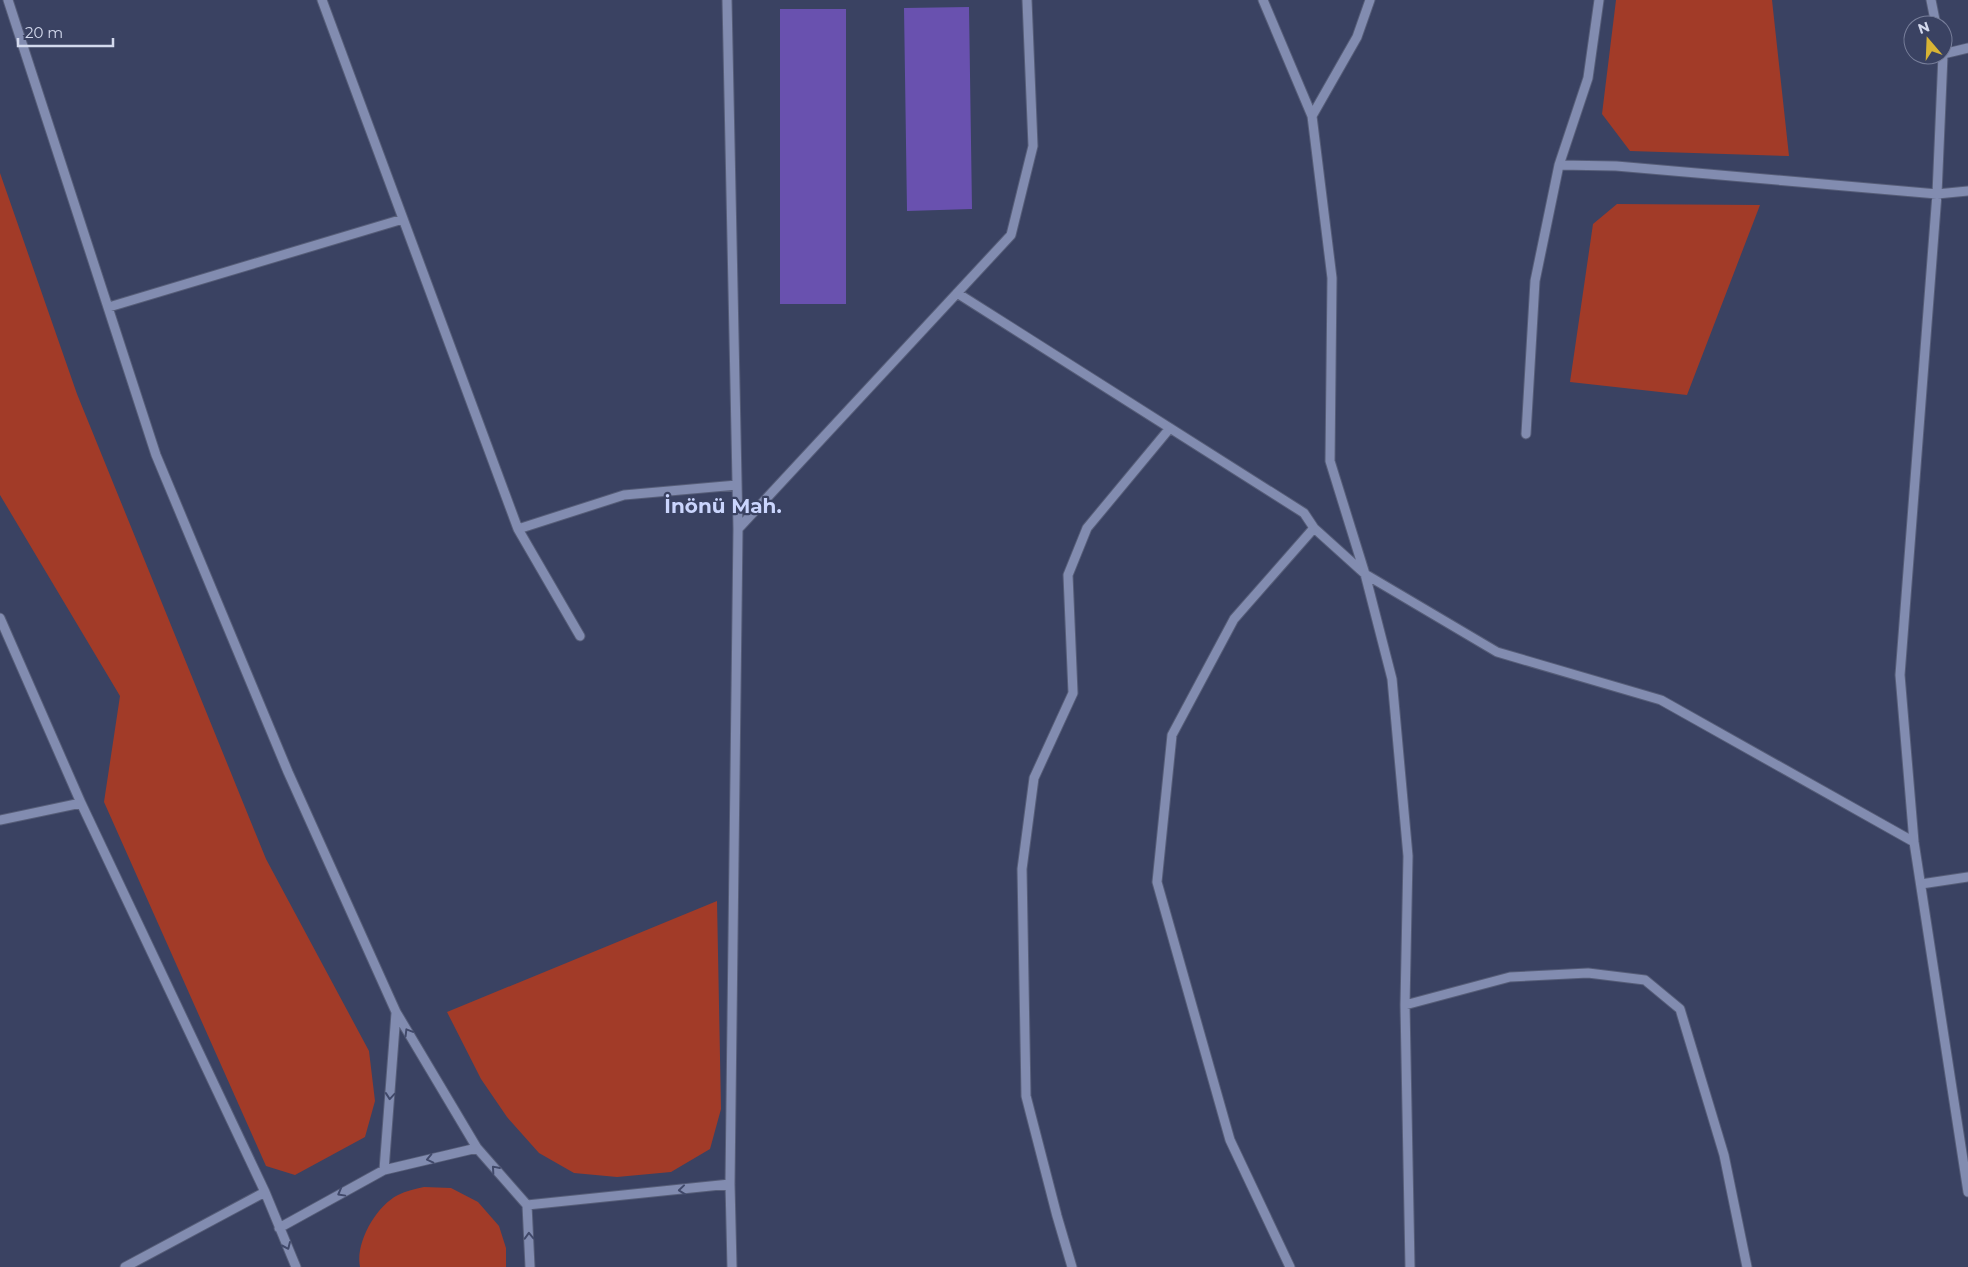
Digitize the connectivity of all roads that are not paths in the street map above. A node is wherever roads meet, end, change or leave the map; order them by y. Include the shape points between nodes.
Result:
1 (8, 0) edge
2 (322, 0) edge
3 (727, 0) edge
4 (1027, 0) edge
5 (1263, 0) edge
6 (1370, 0) edge
7 (1599, 0) edge
8 (1931, 0) edge
9 (1934, 15) edge
10 (1968, 48) edge
11 (1953, 52) edge
12 (1943, 65) edge
13 (1312, 116) junction
14 (1559, 165) junction
15 (1968, 191) edge
16 (1937, 194) junction
17 (403, 219) junction
18 (957, 293) junction
19 (108, 307) junction
20 (1170, 428) junction
21 (1526, 434) dead end
22 (737, 485) junction
23 (1314, 528) junction
24 (518, 529) junction
25 (738, 529) junction
26 (1365, 574) junction
27 (0, 618) edge
28 (580, 636) dead end
29 (81, 803) junction
30 (0, 820) edge
31 (1914, 842) junction
32 (1968, 876) edge
33 (1921, 884) junction
34 (1406, 1005) junction
35 (396, 1012) junction
36 (476, 1148) junction
37 (384, 1170) junction
38 (730, 1184) junction
39 (265, 1192) junction
40 (1968, 1192) edge
41 (528, 1206) junction
42 (279, 1228) junction
43 (125, 1267) edge
44 (296, 1267) edge
45 (530, 1267) edge
46 (732, 1267) edge
47 (1072, 1267) edge
48 (1290, 1267) edge
49 (1410, 1267) edge
50 (1747, 1267) edge

1 - 19 street
2 - 17 street
3 - 22 street
4 - 18 street via 1033,146 1011,235
5 - 13 street
6 - 13 street via 1357,37
7 - 14 street via 1588,78
8 - 9 street
10 - 11 street
12 - 16 street
13 - 26 street via 1332,278 1330,460
14 - 16 street via 1616,166
14 - 21 street via 1535,281
15 - 16 street
16 - 31 street via 1900,675
17 - 19 street
17 - 24 street
18 - 20 street
18 - 25 street
19 - 35 street via 156,455 288,772
20 - 23 street via 1304,513
20 - 47 street via 1087,528 1068,575 1073,693 1034,778 1022,869 1026,1096
22 - 24 street via 624,495
22 - 25 street
23 - 26 street
23 - 48 street via 1234,619 1172,735 1157,882 1230,1140
24 - 28 street
25 - 38 street
26 - 31 street via 1497,652 1661,700
26 - 34 street via 1392,679 1408,856
27 - 29 street
29 - 30 street
29 - 39 street
31 - 33 street
32 - 33 street
33 - 40 street
34 - 49 street
34 - 50 street via 1510,977 1588,973 1645,980 1680,1010 1724,1155
36 -> 35 street
35 -> 37 street
36 -> 37 street
41 -> 36 street
37 -> 42 street
38 -> 41 street
38 - 46 street
39 - 42 street
39 - 43 street
45 -> 41 street
42 -> 44 street

